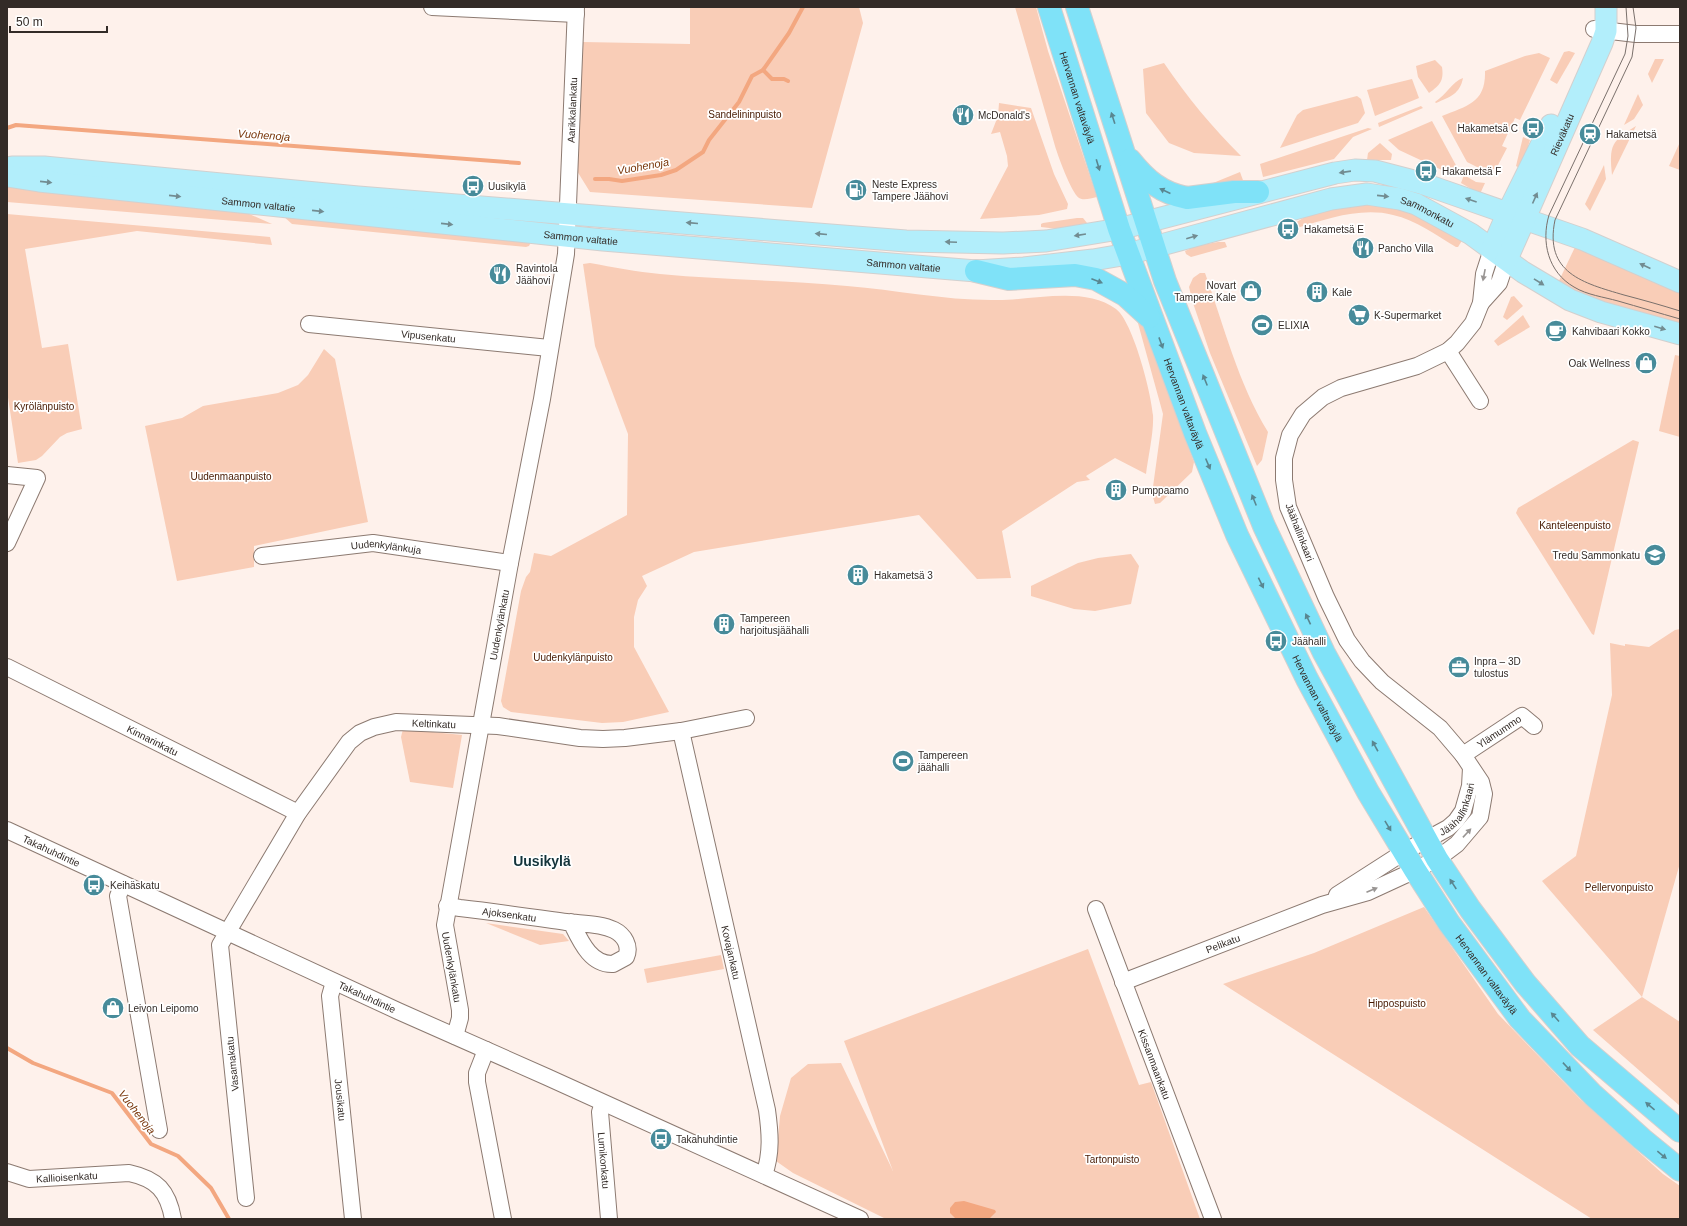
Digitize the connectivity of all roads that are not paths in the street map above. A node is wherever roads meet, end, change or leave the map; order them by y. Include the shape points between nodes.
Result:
1 (432, 7) edge
2 (1049, 7) edge
3 (1077, 7) edge
4 (1599, 7) edge
5 (1606, 7) edge
6 (576, 11) edge
7 (1600, 30) junction
8 (1680, 34) edge
9 (1126, 155) junction
10 (7, 168) edge
11 (7, 176) edge
12 (1258, 192) junction
13 (568, 213) junction
14 (1517, 215) junction
15 (1147, 223) junction
16 (1119, 229) junction
17 (568, 236) junction
18 (1154, 248) junction
19 (1128, 254) junction
20 (1500, 254) junction
21 (976, 271) junction
22 (1680, 282) edge
23 (1153, 320) junction
24 (309, 324) dead end
25 (1680, 334) edge
26 (549, 348) junction
27 (1448, 351) junction
28 (1480, 401) dead end
29 (7, 476) edge
30 (7, 543) edge
31 (262, 556) dead end
32 (510, 563) junction
33 (7, 667) edge
34 (746, 718) dead end
35 (1534, 726) dead end
36 (480, 727) junction
37 (681, 731) junction
38 (1467, 762) junction
39 (298, 813) junction
40 (7, 830) edge
41 (1432, 850) junction
42 (1409, 861) junction
43 (123, 884) junction
44 (447, 906) junction
45 (1096, 909) dead end
46 (571, 922) dead end
47 (227, 932) junction
48 (334, 982) junction
49 (1123, 982) junction
50 (455, 1036) junction
51 (486, 1050) junction
52 (603, 1102) junction
53 (159, 1130) dead end
54 (1680, 1131) edge
55 (1680, 1170) edge
56 (7, 1172) edge
57 (764, 1174) junction
58 (246, 1198) dead end
59 (173, 1219) edge
60 (353, 1219) edge
61 (503, 1219) edge
62 (609, 1219) edge
63 (860, 1219) edge
64 (1213, 1219) edge

1 - 6 street
2 -> 16 highway, Hervannan valtaväylä
9 -> 3 highway
4 - 7 main road, Rieväkatu
5 - 7 main road, Rieväkatu
6 - 13 street, Aarikkalankatu
7 - 8 street via 1646,35
7 - 14 main road, Rieväkatu via 1547,134
12 -> 9 highway via 1234,192 1187,198 1169,194 1144,177
9 - 15 highway
10 - 13 main road, Sammon valtatie via 44,166 358,197
11 -> 17 main road, Sammon valtatie
14 -> 12 main road via 1376,171 1334,173
12 - 15 main road
16 -> 13 main road, Sammon valtatie via 1046,241 964,243 906,241
13 - 17 street, Uudenkylänkatu
14 - 20 main road, Rieväkatu
22 -> 14 main road via 1615,253
15 - 16 main road, Sammon valtatie
15 - 18 highway
16 - 19 highway, Hervannan valtaväylä
17 - 21 main road, Sammon valtatie
17 - 26 street, Uudenkylänkatu
18 - 19 main road, Sammon valtatie
18 -> 20 main road, Sammonkatu via 1331,199 1367,194 1416,204 1464,230
41 -> 18 highway via 1324,653 1264,526 1168,289
19 - 21 main road, Sammon valtatie via 1039,267
19 - 23 highway, Hervannan valtaväylä
20 -> 25 main road, Sammonkatu via 1523,272 1570,300 1601,312
20 - 27 street, Jäähallinkaari via 1499,283 1481,303 1473,323
21 -> 23 highway via 1010,279 1075,275 1096,279 1125,295
23 -> 42 highway, Hervannan valtaväylä via 1195,433 1237,535 1310,685
24 - 26 street, Vipusenkatu
26 - 32 street, Uudenkylänkatu via 542,399
27 - 28 street
27 - 38 street, Jäähallinkaari via 1417,366 1341,388 1323,397 1303,414 1290,435 1284,458 1284,480 1288,507 1347,640 1382,682 1440,728
29 - 30 street via 36,478
31 - 32 street, Uudenkylänkuja via 374,542
32 - 36 street, Uudenkylänkatu
33 - 39 street, Kinnarinkatu
34 - 37 street, Keltinkatu
35 - 38 street, Ylämummo via 1522,716
36 - 37 street, Keltinkatu via 498,726 604,739
36 - 39 street, Keltinkatu via 396,722 360,733 341,752
36 - 44 street, Uudenkylänkatu
37 - 57 street, Kovajankatu via 767,1110 770,1140 768,1164
38 - 41 street, Jäähallinkaari via 1481,782 1484,794 1480,816 1456,844
39 - 47 street, Keltinkatu
40 - 43 street, Takahuhdintie
41 - 42 street, Jäähallinkaari
54 -> 41 highway via 1580,1046 1525,983 1470,909
42 - 49 street, Pelikatu via 1322,905
42 -> 55 highway, Hervannan valtaväylä via 1449,923 1520,1019 1593,1095
43 - 47 street, Takahuhdintie
43 - 53 street via 118,896
44 - 46 street, Ajoksenkatu
44 - 50 street, Uudenkylänkatu via 446,938 460,1010
45 - 49 street, Kissanmaankatu
47 - 48 street, Takahuhdintie
47 - 58 street, Vasamakatu via 220,945
48 - 50 street, Takahuhdintie
48 - 60 street, Jousikatu via 330,996
49 - 64 street, Kissanmaankatu
50 - 51 street, Takahuhdintie
51 - 52 street, Takahuhdintie
51 - 61 street via 476,1077
52 - 57 street, Takahuhdintie
52 - 62 street, Lumikonkatu via 600,1112
56 - 59 street, Kallioisenkatu via 29,1179 129,1174 142,1176 160,1187 168,1201
57 - 63 street, Takahuhdintie

